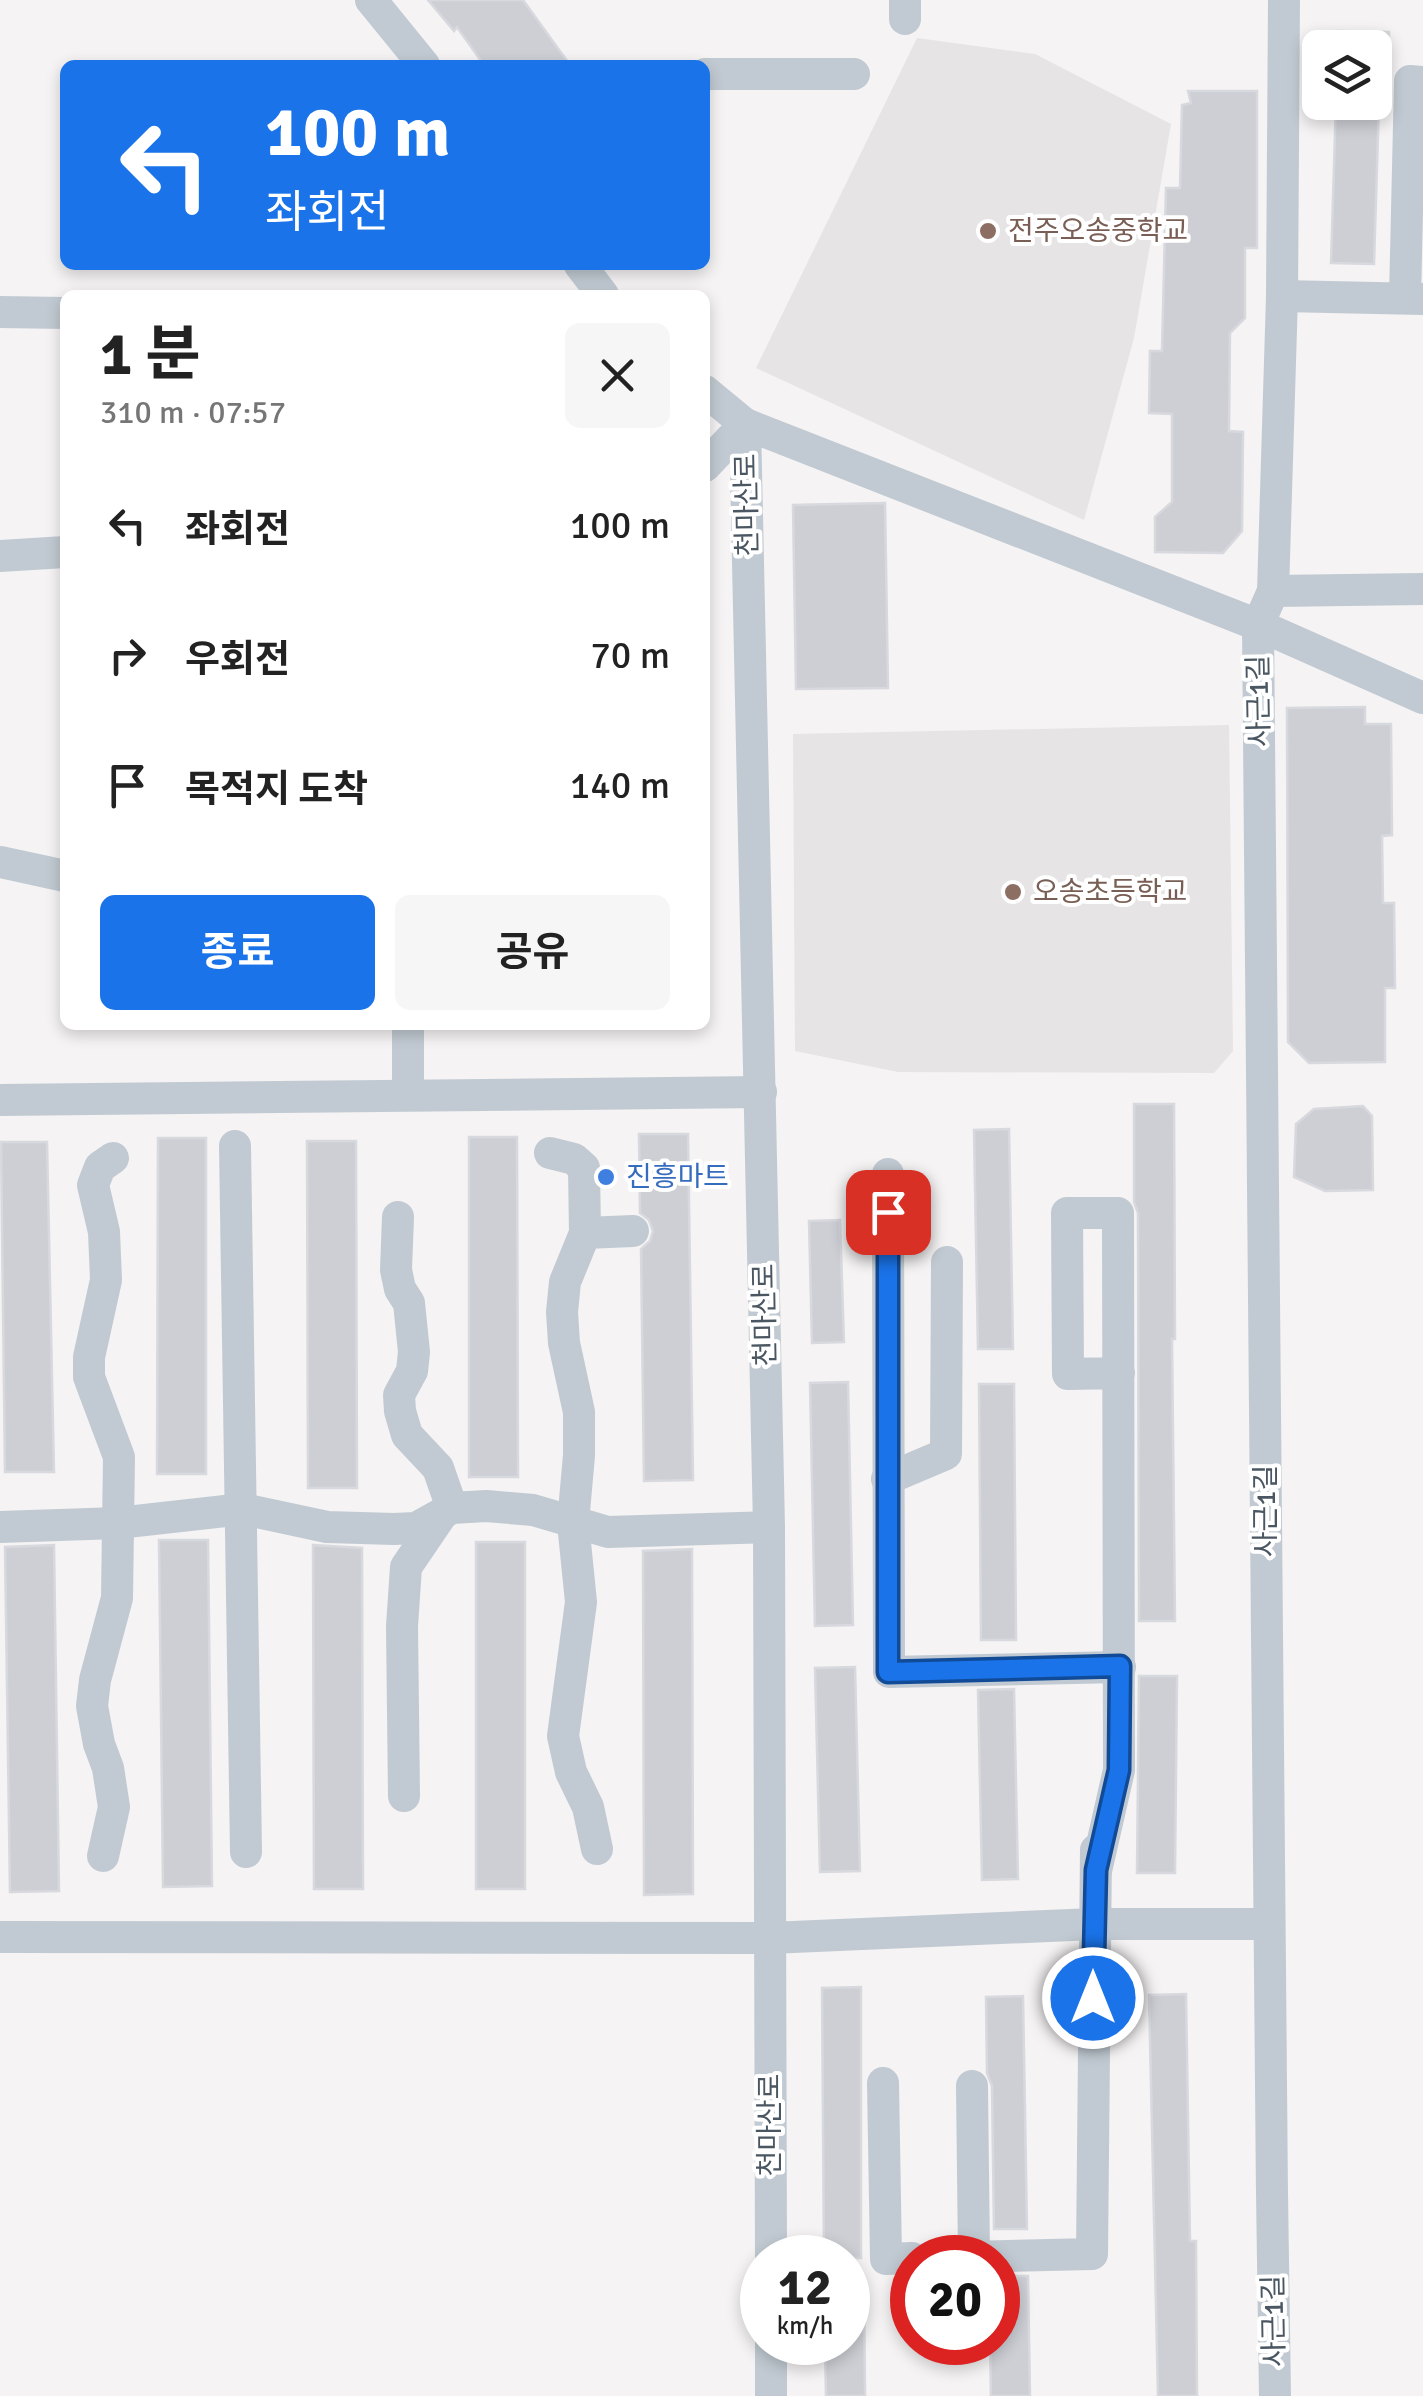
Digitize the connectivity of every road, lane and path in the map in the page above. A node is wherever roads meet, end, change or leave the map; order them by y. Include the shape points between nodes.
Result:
1 (371, 0) edge
2 (1284, 0) edge
3 (420, 60) edge
4 (710, 74) edge
5 (854, 74) dead end
6 (1423, 82) edge
7 (1415, 251) edge
8 (584, 270) edge
9 (599, 290) edge
10 (1282, 296) junction
11 (1414, 299) edge
12 (0, 312) edge
13 (60, 313) edge
14 (710, 395) edge
15 (745, 424) junction
16 (710, 461) edge
17 (60, 552) edge
18 (0, 556) edge
19 (1423, 589) edge
20 (1273, 590) junction
21 (1258, 626) junction
22 (1423, 698) edge
23 (0, 862) edge
24 (60, 875) edge
25 (408, 1030) edge
26 (761, 1092) junction
27 (408, 1095) junction
28 (0, 1100) edge
29 (235, 1146) dead end
30 (550, 1153) dead end
31 (113, 1158) dead end
32 (888, 1174) dead end
33 (398, 1217) dead end
34 (632, 1231) dead end
35 (585, 1233) junction
36 (947, 1262) dead end
37 (1119, 1373) junction
38 (887, 1479) junction
39 (242, 1508) junction
40 (446, 1512) junction
41 (573, 1522) junction
42 (118, 1523) junction
43 (769, 1526) junction
44 (0, 1527) edge
45 (1120, 1666) junction
46 (1098, 1736) dead end
47 (404, 1796) dead end
48 (597, 1849) dead end
49 (246, 1852) dead end
50 (103, 1856) dead end
51 (1096, 1870) junction
52 (1094, 1924) junction
53 (1267, 1924) junction
54 (0, 1937) edge
55 (770, 1938) junction
56 (883, 2084) dead end
57 (972, 2086) dead end
58 (771, 2235) edge
59 (974, 2235) edge
60 (1020, 2255) edge
61 (890, 2258) edge
62 (771, 2365) edge
63 (771, 2396) edge
64 (1276, 2396) edge

1 - 3 street
2 - 10 street, 사근1길
4 - 5 street
6 - 7 street via 1410,82
7 - 11 street
8 - 9 street
10 - 11 street
10 - 20 street, 사근1길
12 - 13 street
14 - 15 street, 천마산로
15 - 16 street
15 - 21 street, 사근1길
15 - 26 street, 천마산로
17 - 18 street
19 - 20 street
20 - 21 street, 사근1길
21 - 22 street, 사근1길
21 - 53 street, 사근1길
23 - 24 street
25 - 27 street
26 - 27 street
26 - 43 street, 천마산로
27 - 28 street
29 - 39 street
30 - 35 street via 574,1158 584,1168
31 - 42 street via 100,1166 92,1185 104,1232 106,1280 89,1378 119,1457
32 - 38 street
33 - 40 street via 396,1270 409,1303 414,1352 400,1411 407,1435 438,1468
34 - 35 street
35 - 41 street via 565,1282 562,1312 579,1412
36 - 38 street via 946,1454
37 - 37 street via 1118,1213 1066,1213 1068,1374
37 - 45 street
38 - 45 street via 888,1672
39 - 40 street via 358,1530 416,1528
39 - 42 street
39 - 49 street
40 - 41 street via 486,1506
40 - 47 street via 406,1567
41 - 43 street via 608,1532
41 - 48 street via 581,1616 562,1736
42 - 44 street
42 - 50 street via 117,1598 92,1706 114,1807
43 - 55 street, 천마산로
45 - 51 street via 1119,1770
46 - 51 street
51 - 52 street
52 - 53 street
52 - 55 street
52 - 60 street via 1092,2254
53 - 64 street, 사근1길
54 - 55 street
55 - 58 street, 천마산로
56 - 61 street
57 - 59 street
62 - 63 street

